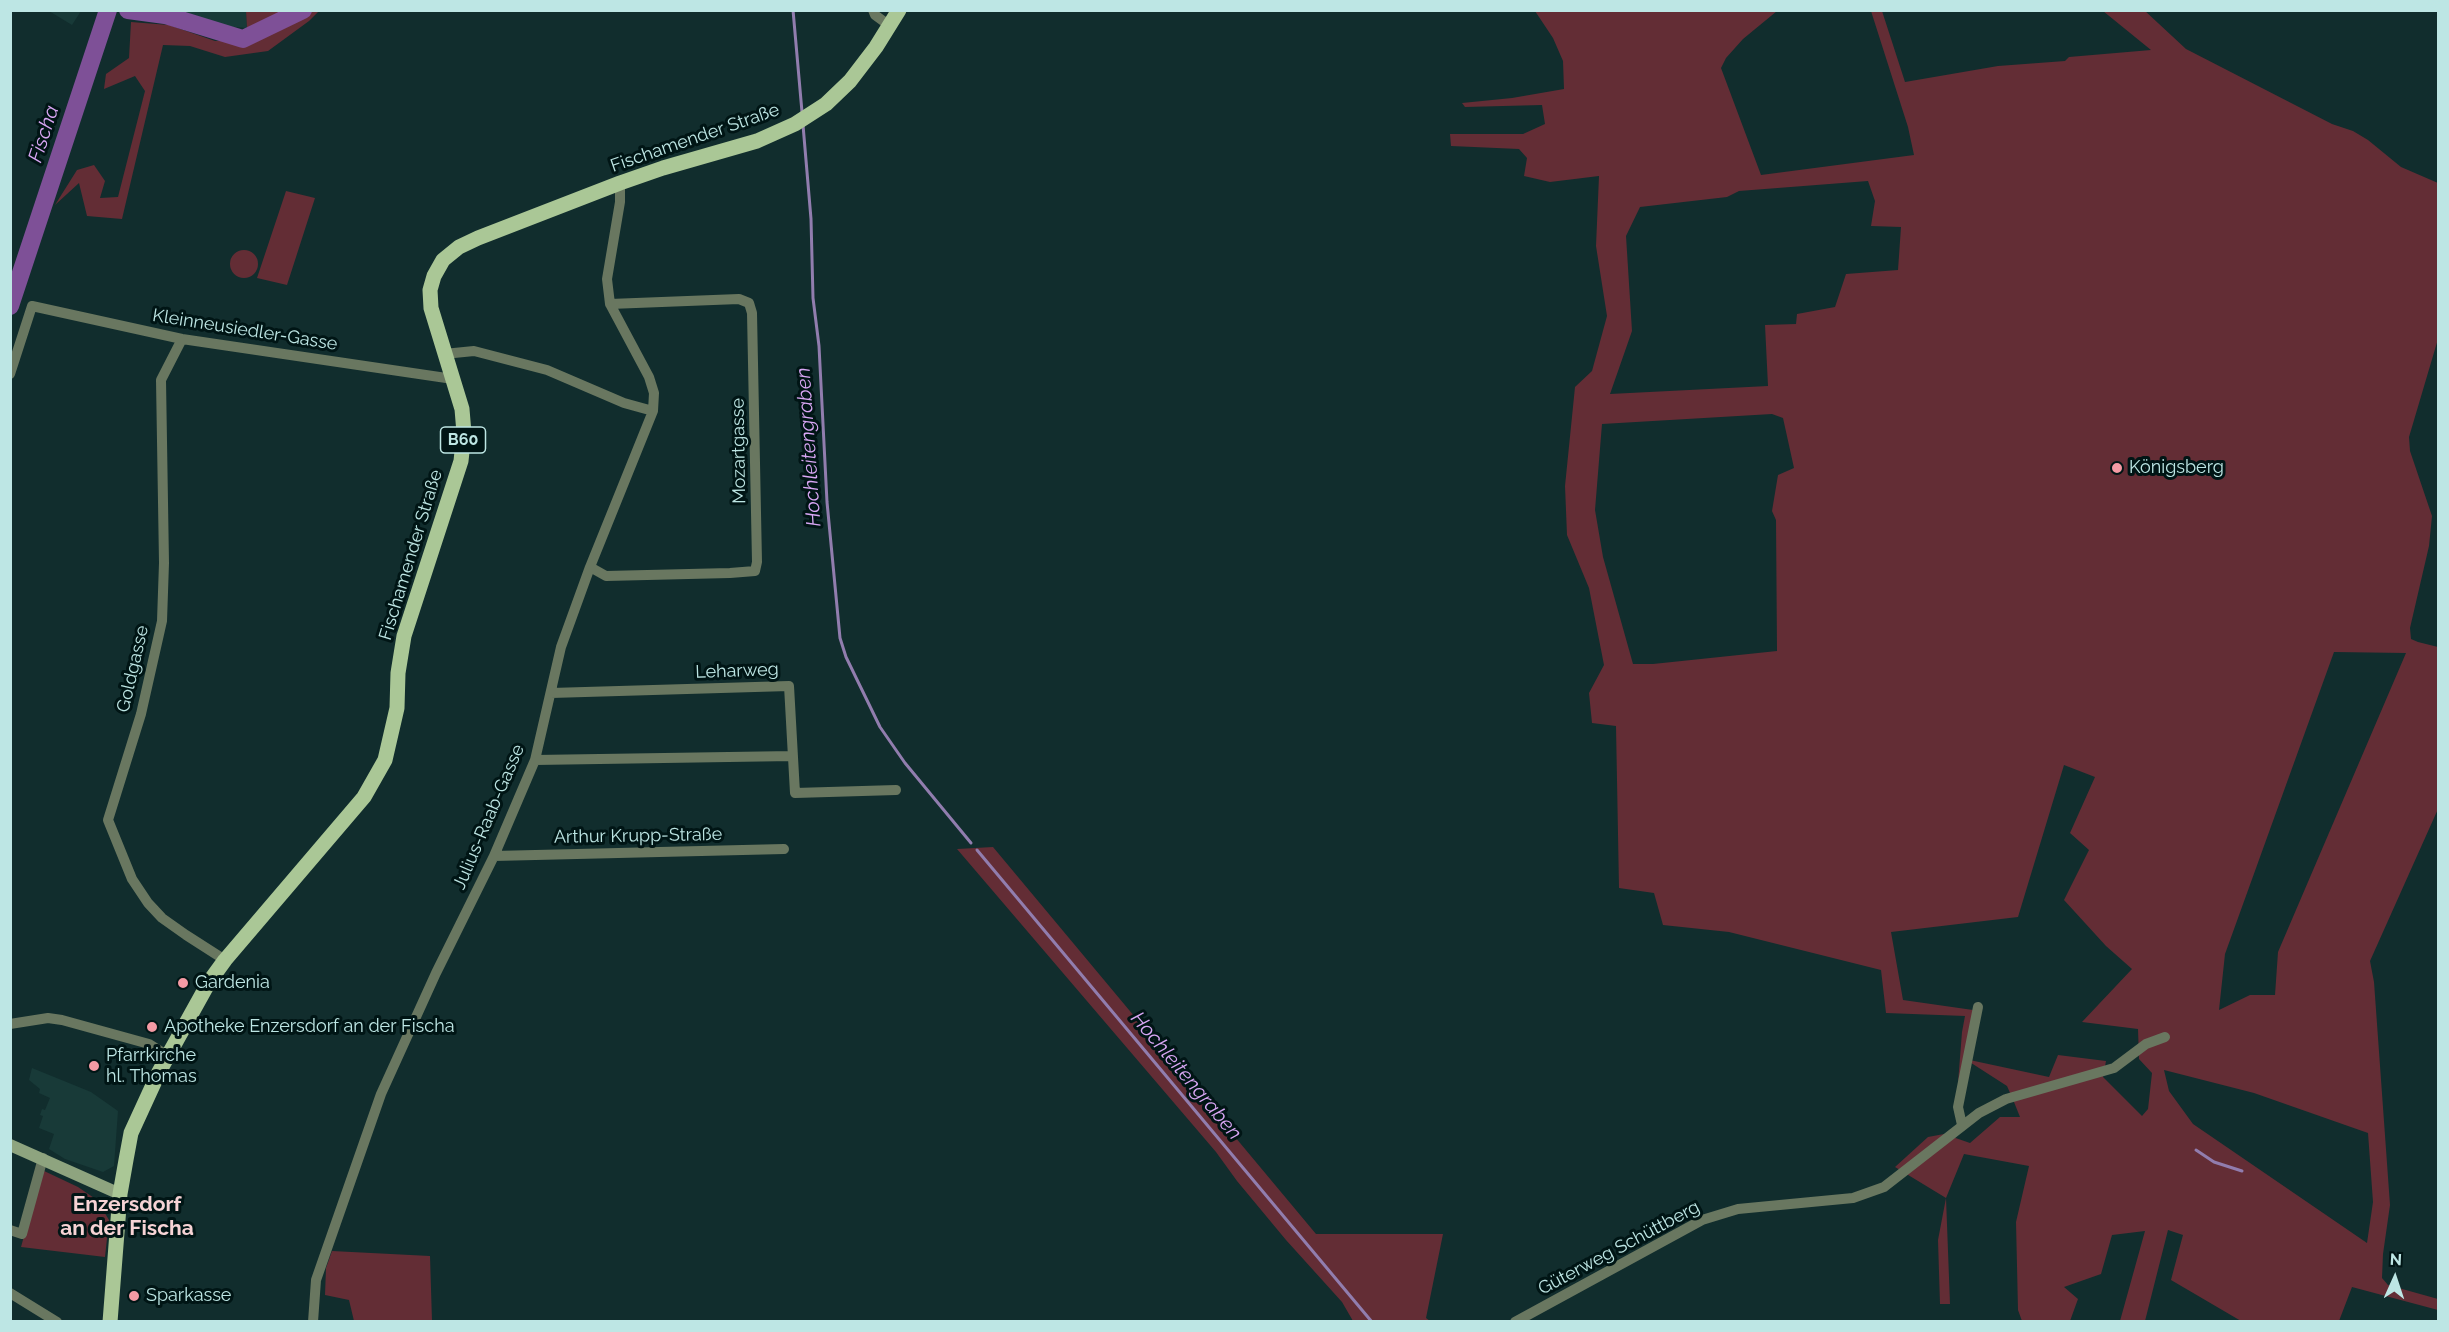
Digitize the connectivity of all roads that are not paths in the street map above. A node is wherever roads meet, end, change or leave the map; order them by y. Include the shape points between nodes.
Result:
1 (873, 10) edge
2 (899, 10) edge
3 (890, 26) junction
4 (620, 183) junction
5 (610, 304) junction
6 (182, 339) junction
7 (444, 354) junction
8 (10, 374) edge
9 (453, 379) junction
10 (653, 411) junction
11 (590, 567) junction
12 (551, 693) junction
13 (793, 756) junction
14 (535, 760) junction
15 (896, 790) dead end
16 (784, 849) dead end
17 (494, 856) junction
18 (225, 960) junction
19 (1978, 1007) dead end
20 (10, 1024) edge
21 (2165, 1037) dead end
22 (168, 1056) junction
23 (1962, 1125) junction
24 (10, 1144) edge
25 (43, 1158) junction
26 (120, 1194) junction
27 (10, 1230) edge
28 (10, 1293) edge
29 (57, 1322) edge
30 (111, 1322) edge
31 (313, 1322) edge
32 (1515, 1322) edge

1 - 3 street
2 - 3 main road, Fischamender Straße / B60
3 - 4 main road, Fischamender Straße / B60 via 850,81 801,121 756,141
4 - 5 street, Julius-Raab-Gasse via 607,279
4 - 7 main road, Fischamender Straße / B60 via 478,238 443,260 430,290
5 - 10 street, Julius-Raab-Gasse via 649,377 654,393
5 - 11 street, Mozartgasse via 739,299 750,303 757,562 755,571 730,573 606,576
6 - 8 street, Kleinneusiedler-Gasse via 32,306
6 - 9 street, Kleinneusiedler-Gasse
6 - 18 street, Goldgasse via 161,380 162,621 141,714 108,820 132,879 148,903 162,918
7 - 9 main road, Fischamender Straße / B60
7 - 10 street via 474,351 547,370 624,403
9 - 18 main road, Fischamender Straße / B60 via 462,409 461,461 404,636 394,729 385,760 364,798
10 - 11 street, Julius-Raab-Gasse
11 - 12 street, Julius-Raab-Gasse via 561,647
12 - 13 street, Leharweg via 789,686
12 - 14 street, Julius-Raab-Gasse
13 - 14 street
13 - 15 street, Leharweg via 795,793
14 - 17 street, Julius-Raab-Gasse
16 - 17 street, Arthur Krupp-Straße
17 - 31 street, Julius-Raab-Gasse via 381,1094 316,1280
18 - 22 main road, B60 via 208,982
19 - 23 street via 1958,1107
20 - 22 street via 48,1018 62,1020 149,1044
21 - 23 street, Güterweg Schüttberg via 2146,1044 2114,1068 2006,1099
22 - 26 main road, B60 via 131,1133
23 - 32 street, Güterweg Schüttberg via 1884,1187 1853,1198 1738,1209 1702,1220
24 - 25 street
25 - 26 street
25 - 27 street via 22,1234
26 - 30 main road, B60
28 - 29 street

